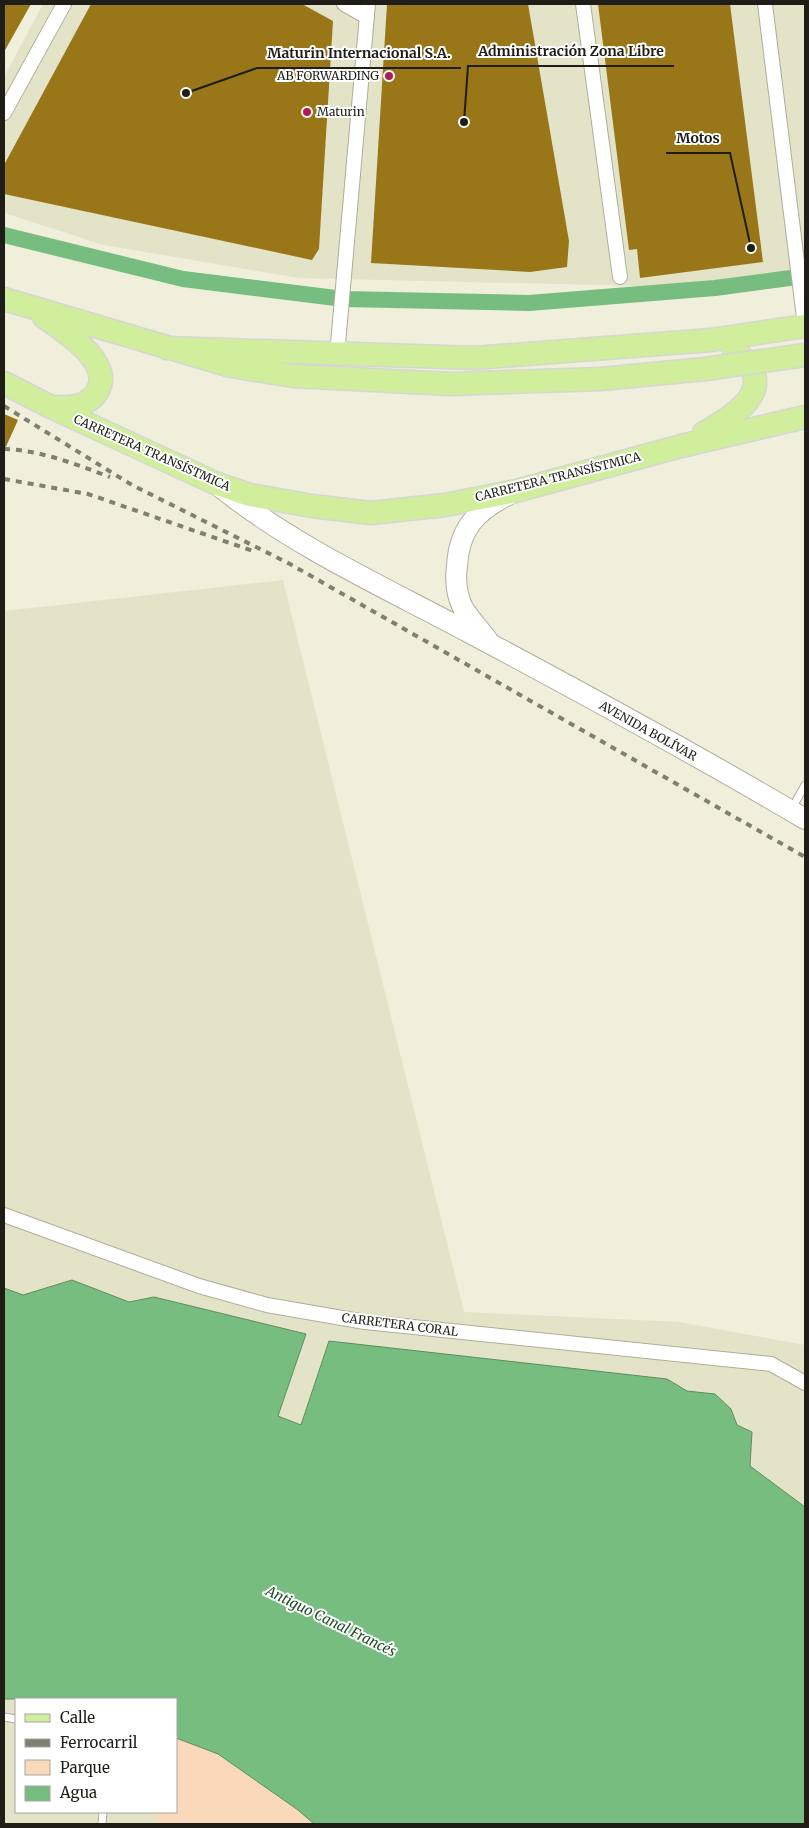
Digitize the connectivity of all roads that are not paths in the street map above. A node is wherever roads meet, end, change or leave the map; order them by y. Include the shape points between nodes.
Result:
1 (64, 4) edge
2 (344, 4) edge
3 (583, 4) edge
4 (765, 4) edge
5 (368, 10) edge
6 (4, 113) edge
7 (620, 277) dead end
8 (4, 299) edge
9 (29, 307) junction
10 (805, 326) edge
11 (711, 340) junction
12 (805, 344) edge
13 (166, 348) junction
14 (337, 354) junction
15 (805, 355) edge
16 (4, 383) edge
17 (50, 407) junction
18 (805, 417) edge
19 (681, 446) junction
20 (215, 483) junction
21 (516, 491) junction
22 (491, 644) junction
23 (805, 785) edge
24 (798, 815) edge
25 (4, 1215) edge
26 (805, 1383) edge

1 - 6 street
2 - 5 street
3 - 7 street
4 - 10 street
5 - 14 street
8 - 9 main road
9 - 13 main road
9 - 17 main road via 85,348 99,371 99,388 91,399 74,407
10 - 11 main road
10 - 12 main road
11 - 14 main road via 475,358
11 - 19 main road via 748,362 755,374 755,387 746,404 729,419
13 - 14 main road
13 - 15 main road, bridge via 231,366 294,376 451,384 705,370
16 - 17 main road, CARRETERA TRANSÍSTMICA
17 - 20 main road, CARRETERA TRANSÍSTMICA
18 - 19 main road, CARRETERA TRANSÍSTMICA
19 - 21 main road, CARRETERA TRANSÍSTMICA
20 - 21 main road, CARRETERA TRANSÍSTMICA via 250,495 371,513 445,505
20 - 22 main road, AVENIDA BOLÍVAR via 254,514 301,543
21 - 22 main road, AVENIDA BOLÍVAR via 488,505 469,525 458,546 455,584 463,608
22 - 24 main road, AVENIDA BOLÍVAR
23 - 24 lane
25 - 26 street, CARRETERA CORAL via 199,1286 267,1305 365,1322 771,1364

